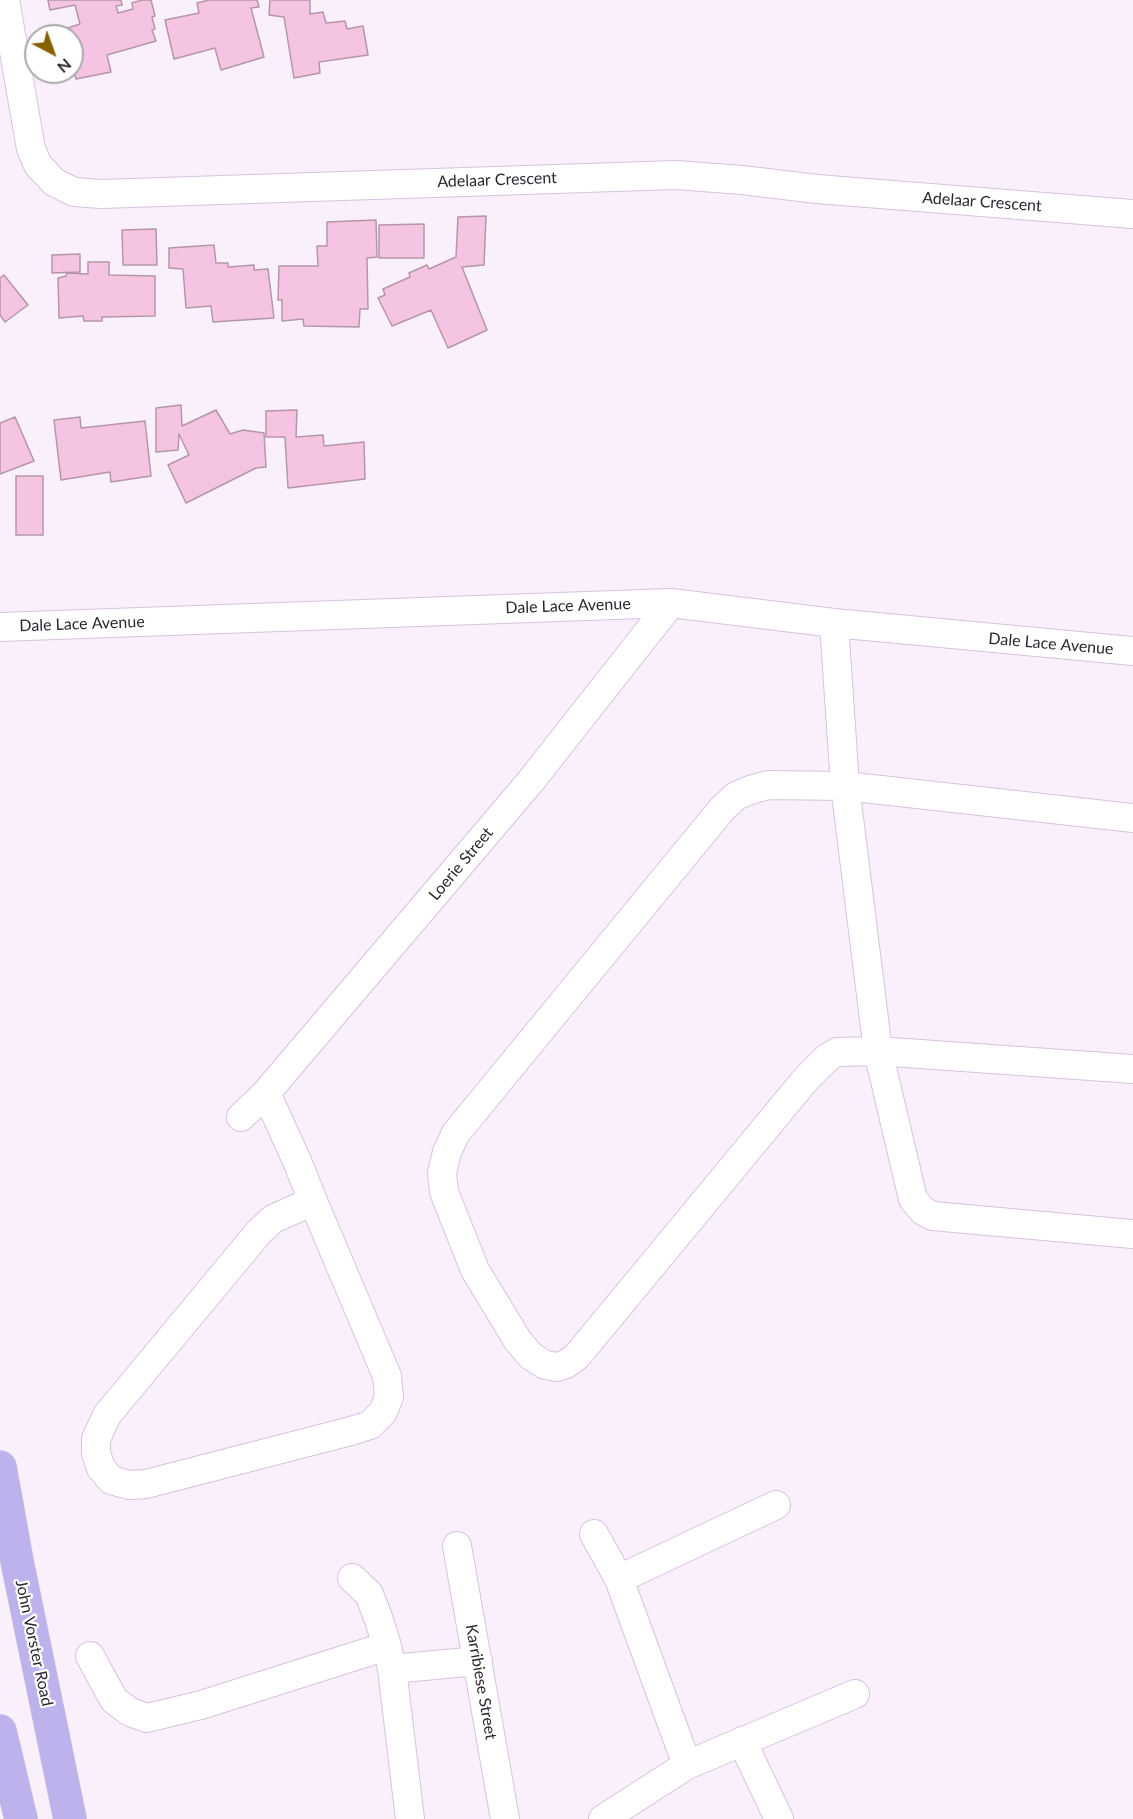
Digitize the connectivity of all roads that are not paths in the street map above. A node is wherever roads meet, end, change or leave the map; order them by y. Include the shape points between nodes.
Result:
1 (5, 0) edge
2 (1133, 214) edge
3 (671, 603) junction
4 (834, 623) junction
5 (0, 627) edge
6 (1133, 651) edge
7 (845, 786) junction
8 (1133, 818) edge
9 (878, 1051) junction
10 (1133, 1069) edge
11 (266, 1093) junction
12 (241, 1117) dead end
13 (313, 1201) junction
14 (1133, 1234) edge
15 (0, 1467) edge
16 (776, 1505) dead end
17 (594, 1534) dead end
18 (457, 1546) dead end
19 (352, 1578) dead end
20 (619, 1579) junction
21 (90, 1656) dead end
22 (389, 1657) junction
23 (478, 1661) junction
24 (855, 1694) dead end
25 (0, 1731) edge
26 (742, 1742) junction
27 (687, 1765) junction
28 (21, 1819) edge
29 (70, 1819) edge
30 (410, 1819) edge
31 (506, 1819) edge
32 (603, 1819) edge
33 (779, 1819) edge

1 - 2 street, Adelaar Crescent via 31,148 38,165 54,182 74,192 676,175
3 - 4 street, Dale Lace Avenue
3 - 5 street, Dale Lace Avenue
3 - 11 street, Loerie Street via 530,782
4 - 6 street, Dale Lace Avenue
4 - 7 street
7 - 8 street
7 - 9 street
7 - 9 street via 768,785 736,796 456,1133 442,1173 444,1192 475,1270 518,1341 545,1365 557,1367 577,1356 806,1079 837,1052
9 - 10 street
9 - 14 street via 909,1187 923,1211 933,1216
11 - 12 street, Loerie Street
11 - 13 street
13 - 13 street via 387,1376 389,1397 382,1412 370,1425 351,1431 158,1481 129,1485 111,1480 96,1453 96,1439 107,1415 259,1232 273,1219
15 - 29 main road, John Vorster Road
16 - 20 street
17 - 20 street
18 - 23 street, Karribiese Street
19 - 22 street via 369,1594
20 - 27 street
21 - 22 street via 114,1700 147,1718
22 - 23 street
22 - 30 street
23 - 31 street, Karribiese Street
24 - 26 street
25 - 28 main road
26 - 27 street
26 - 33 street
27 - 32 street

